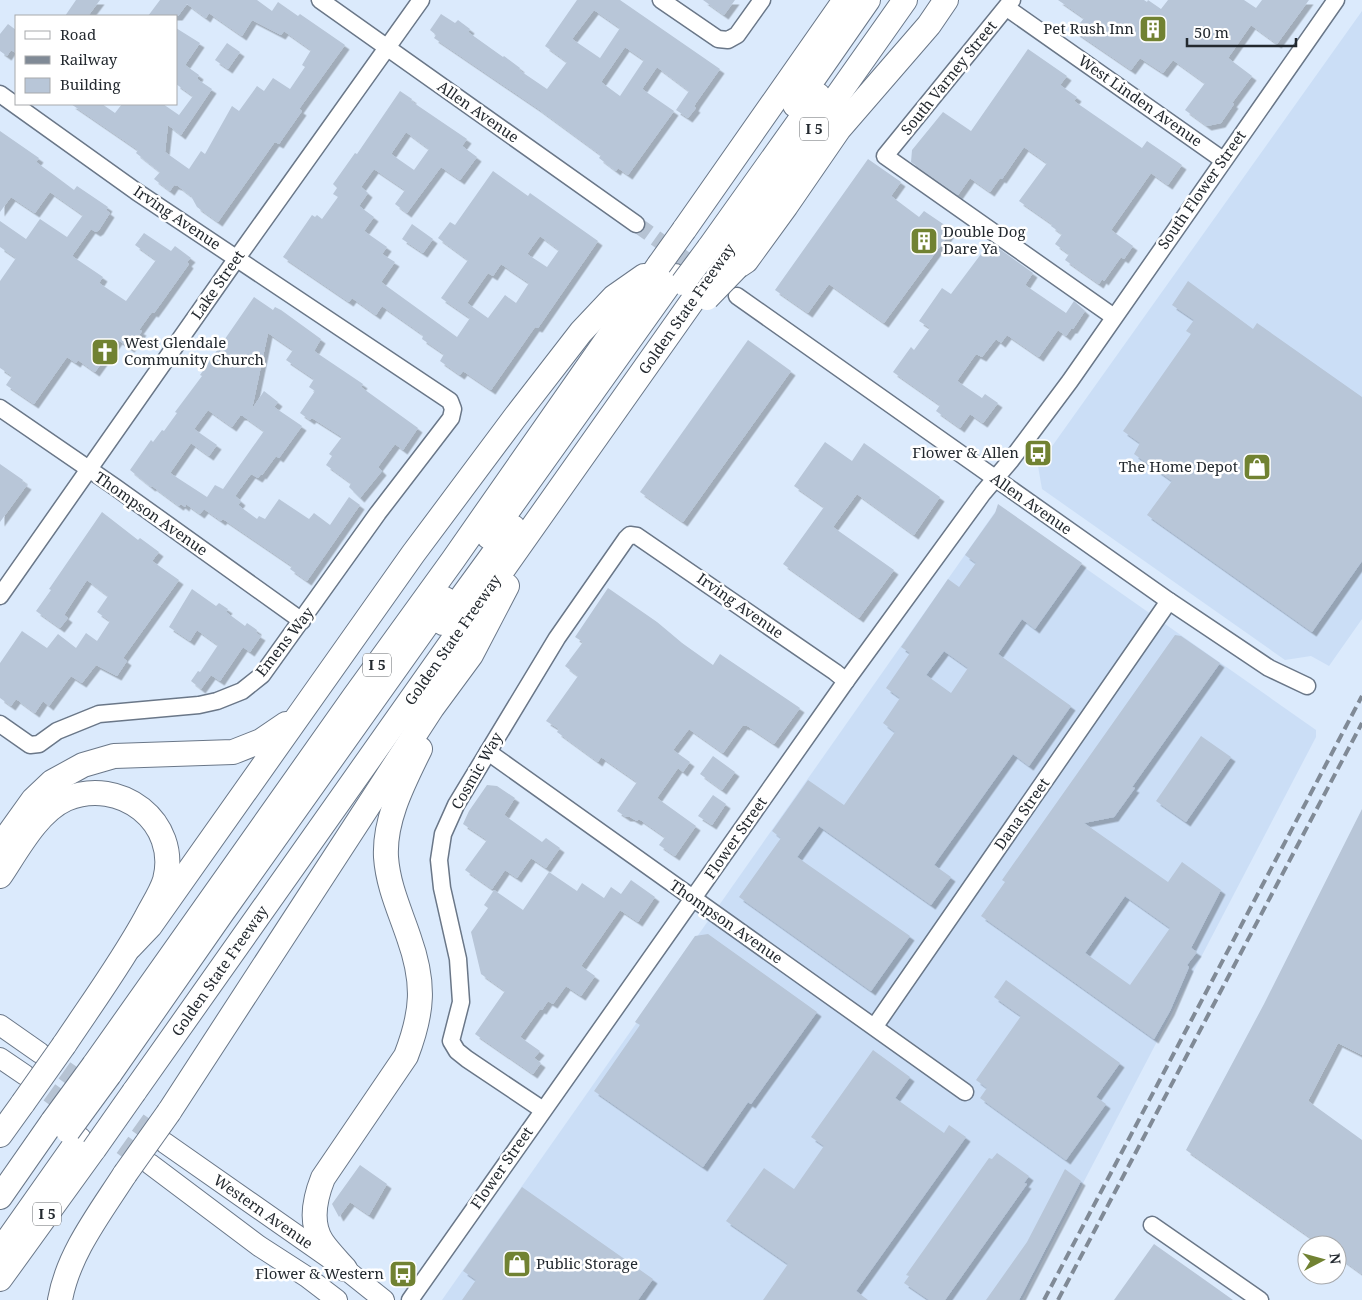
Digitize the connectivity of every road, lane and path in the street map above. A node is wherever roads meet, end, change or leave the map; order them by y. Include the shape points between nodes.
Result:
1 (320, 0) edge
2 (421, 0) edge
3 (661, 0) edge
4 (762, 0) edge
5 (868, 0) edge
6 (885, 0) edge
7 (905, 0) edge
8 (946, 0) edge
9 (1333, 1) edge
10 (841, 3) edge
11 (1010, 4) edge
12 (387, 48) junction
13 (0, 94) edge
14 (15, 105) edge
15 (15, 105) edge
16 (1223, 160) junction
17 (636, 224) tunnel mouth
18 (711, 249) junction
19 (237, 258) junction
20 (685, 283) junction
21 (738, 296) tunnel mouth
22 (1114, 317) junction
23 (1070, 380) joint
24 (0, 408) edge
25 (453, 409) joint
26 (88, 470) junction
27 (994, 478) junction
28 (551, 502) junction
29 (630, 535) joint
30 (0, 596) edge
31 (1169, 601) junction
32 (302, 621) junction
33 (846, 681) junction
34 (1306, 686) dead end
35 (446, 691) junction
36 (312, 698) junction
37 (0, 724) edge
38 (488, 752) junction
39 (0, 846) edge
40 (0, 876) edge
41 (694, 898) junction
42 (130, 947) junction
43 (0, 1025) edge
44 (875, 1026) junction
45 (40, 1053) tunnel mouth
46 (0, 1058) edge
47 (24, 1075) tunnel mouth
48 (114, 1078) junction
49 (965, 1092) dead end
50 (543, 1110) junction
51 (0, 1135) edge
52 (74, 1135) junction
53 (165, 1143) tunnel mouth
54 (150, 1164) tunnel mouth
55 (0, 1197) edge
56 (1152, 1225) dead end
57 (0, 1229) edge
58 (0, 1251) edge
59 (345, 1269) junction
60 (0, 1279) edge
61 (60, 1300) edge
62 (337, 1300) edge
63 (384, 1300) edge
64 (410, 1300) edge
65 (1260, 1300) edge

1 - 12 street, Allen Avenue
2 - 12 street, Lake Street
3 - 4 street via 718,39 728,40 737,35
5 - 18 highway
6 - 18 highway
7 - 18 highway, Golden State Freeway / I 5
8 - 18 highway via 929,25 839,129 746,261
9 - 16 street, South Flower Street
10 - 18 highway, Golden State Freeway / I 5
11 - 16 street, West Linden Avenue
11 - 22 street, South Varney Street via 885,156
12 - 17 street, Allen Avenue
12 - 19 street, Lake Street
13 - 14 street, Irving Avenue
15 - 19 street, Irving Avenue
16 - 22 street, South Flower Street
18 - 20 highway, Golden State Freeway / I 5, bridge
18 - 20 highway, bridge
19 - 25 street, Irving Avenue via 450,401
19 - 26 street, Lake Street
20 - 28 highway, Golden State Freeway / I 5 via 674,326
20 - 36 highway via 614,297 581,332 413,554
20 - 48 highway via 515,524
20 - 48 highway, Golden State Freeway / I 5 via 453,560 348,705
21 - 27 street, Allen Avenue
22 - 23 street, South Flower Street
23 - 27 street, Flower Street
24 - 26 street, Thompson Avenue
25 - 32 street, Emens Way via 451,418 378,513
26 - 30 street, Lake Street
26 - 32 street, Thompson Avenue
27 - 31 street, Allen Avenue
27 - 33 street, Flower Street
28 - 35 highway via 471,655
28 - 48 highway, Golden State Freeway / I 5
29 - 33 street, Irving Avenue via 669,556
29 - 38 street, Cosmic Way via 558,638
31 - 34 street, Allen Avenue via 1269,668
31 - 44 street, Dana Street
32 - 37 street, Emens Way via 262,675 242,690 217,701 99,714 57,731 39,744 30,745
33 - 41 street, Flower Street
35 - 59 highway via 394,807 387,839 386,856 392,892 418,967 421,995 415,1033 406,1056 323,1178 316,1195 315,1224 321,1241
35 - 61 highway, bridge via 125,1174 82,1242 63,1285
36 - 39 highway via 280,730 233,752 114,756 83,765 52,782 33,800
36 - 42 highway via 150,926
38 - 41 street, Thompson Avenue
38 - 50 street, Cosmic Way via 456,805 443,834 439,860 458,959 461,1002 451,1041 467,1059
40 - 42 highway via 40,819 65,800 102,793 131,801 152,819 164,844 167,861 165,880
41 - 44 street, Thompson Avenue
41 - 50 street, Flower Street
42 - 51 highway, bridge
43 - 45 main road
44 - 49 street, Thompson Avenue
46 - 47 main road
48 - 52 highway, Golden State Freeway / I 5, bridge
48 - 52 highway, Golden State Freeway / I 5, bridge
50 - 64 street, Flower Street
52 - 55 highway, Golden State Freeway / I 5
52 - 57 highway
52 - 58 highway
52 - 60 highway, Golden State Freeway / I 5
53 - 59 main road, Western Avenue
54 - 62 main road, Western Avenue
56 - 65 street
59 - 63 main road, Western Avenue

